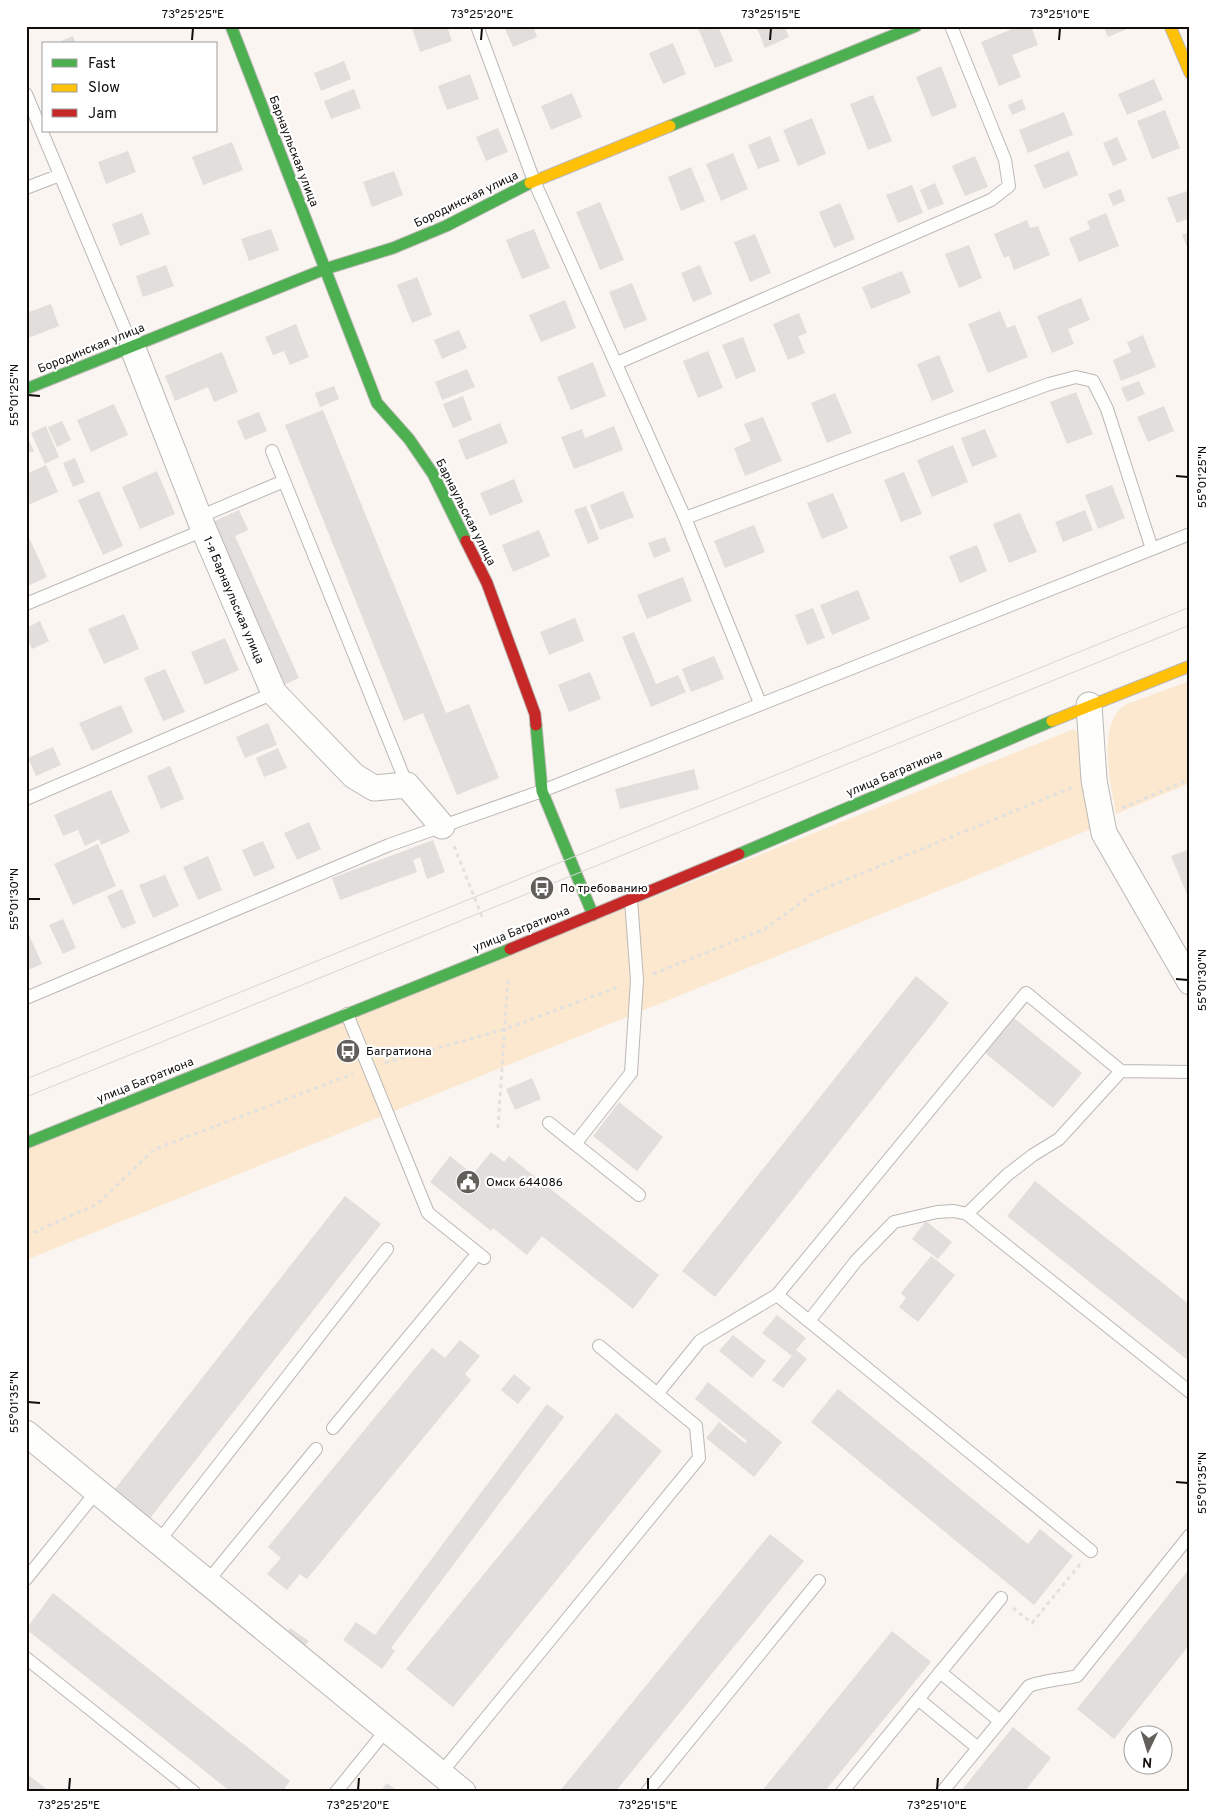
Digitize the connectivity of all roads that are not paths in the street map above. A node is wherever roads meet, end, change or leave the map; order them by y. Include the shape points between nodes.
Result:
1 (231, 26) edge
2 (477, 26) edge
3 (916, 26) edge
4 (951, 26) edge
5 (1170, 26) edge
6 (1190, 72) edge
7 (26, 94) edge
8 (60, 175) junction
9 (534, 181) junction
10 (26, 188) edge
11 (325, 269) junction
12 (132, 346) junction
13 (617, 362) junction
14 (26, 389) edge
15 (272, 451) dead end
16 (284, 481) junction
17 (685, 518) junction
18 (201, 523) junction
19 (1190, 534) edge
20 (1152, 549) junction
21 (26, 604) edge
22 (1190, 666) edge
23 (274, 693) junction
24 (760, 703) junction
25 (1089, 705) junction
26 (407, 784) junction
27 (542, 791) junction
28 (26, 799) edge
29 (443, 825) junction
30 (631, 900) junction
31 (593, 915) junction
32 (1190, 982) edge
33 (26, 998) edge
34 (347, 1014) junction
35 (1121, 1071) junction
36 (1190, 1072) edge
37 (548, 1124) dead end
38 (26, 1143) edge
39 (575, 1144) junction
40 (639, 1195) dead end
41 (968, 1214) junction
42 (387, 1249) dead end
43 (777, 1295) junction
44 (809, 1321) junction
45 (598, 1346) dead end
46 (1190, 1392) edge
47 (657, 1394) junction
48 (333, 1428) dead end
49 (26, 1433) edge
50 (316, 1449) dead end
51 (97, 1490) junction
52 (1190, 1535) edge
53 (158, 1541) junction
54 (1091, 1551) road end
55 (26, 1579) edge
56 (819, 1581) dead end
57 (207, 1582) junction
58 (1001, 1598) road end
59 (26, 1658) edge
60 (940, 1672) junction
61 (918, 1699) junction
62 (1000, 1721) junction
63 (387, 1729) junction
64 (978, 1748) junction
65 (441, 1773) junction
66 (194, 1792) edge
67 (336, 1792) edge
68 (463, 1792) edge
69 (647, 1792) edge
70 (842, 1792) edge
71 (942, 1792) edge

1 - 11 street, Барнаульская улица
2 - 9 lane
3 - 9 street, Бородинская улица
4 - 13 lane via 1005,160 1009,186 991,200
5 - 6 street
7 - 8 lane
8 - 10 lane
8 - 12 lane
9 - 11 street, Бородинская улица via 446,226 393,248
9 - 13 lane
11 - 12 street, Бородинская улица
11 - 27 street, Барнаульская улица via 377,403 409,439 433,474 487,583 535,714
12 - 14 street, Бородинская улица
12 - 18 street, 1-я Барнаульская улица
13 - 17 lane
15 - 16 lane
16 - 18 lane
16 - 26 lane
17 - 20 lane via 1076,377 1093,381 1108,409
17 - 24 lane
18 - 21 lane
18 - 23 street, 1-я Барнаульская улица
19 - 20 lane
20 - 24 lane
22 - 25 street, улица Багратиона
23 - 26 street, 1-я Барнаульская улица via 354,776 374,788
23 - 28 lane
24 - 27 lane
25 - 30 street, улица Багратиона
25 - 32 street via 1096,795 1104,833
26 - 29 street
27 - 29 lane
27 - 31 street, Барнаульская улица
29 - 33 lane
30 - 31 street, улица Багратиона
30 - 39 lane via 637,980 631,1074
31 - 34 street, улица Багратиона
34 - 38 street, улица Багратиона
34 - 48 lane via 428,1213 481,1255
35 - 36 lane
35 - 41 lane via 1059,1139 1007,1175
35 - 43 lane via 1026,993
37 - 39 lane
39 - 40 lane
41 - 44 lane via 937,1212 894,1222 856,1261
41 - 46 lane
42 - 53 lane
43 - 44 lane
43 - 47 lane via 700,1341
44 - 54 lane
45 - 47 lane
47 - 65 lane via 696,1426 699,1458
49 - 51 street
50 - 57 lane
51 - 53 street
51 - 55 lane
52 - 62 lane via 1077,1676 1044,1680 1029,1686
53 - 57 street
56 - 69 lane
57 - 63 street
58 - 60 lane
59 - 66 lane
60 - 61 lane
60 - 62 lane
61 - 64 lane
61 - 70 lane
62 - 64 lane
63 - 65 street
63 - 67 lane
64 - 71 lane
65 - 68 street

